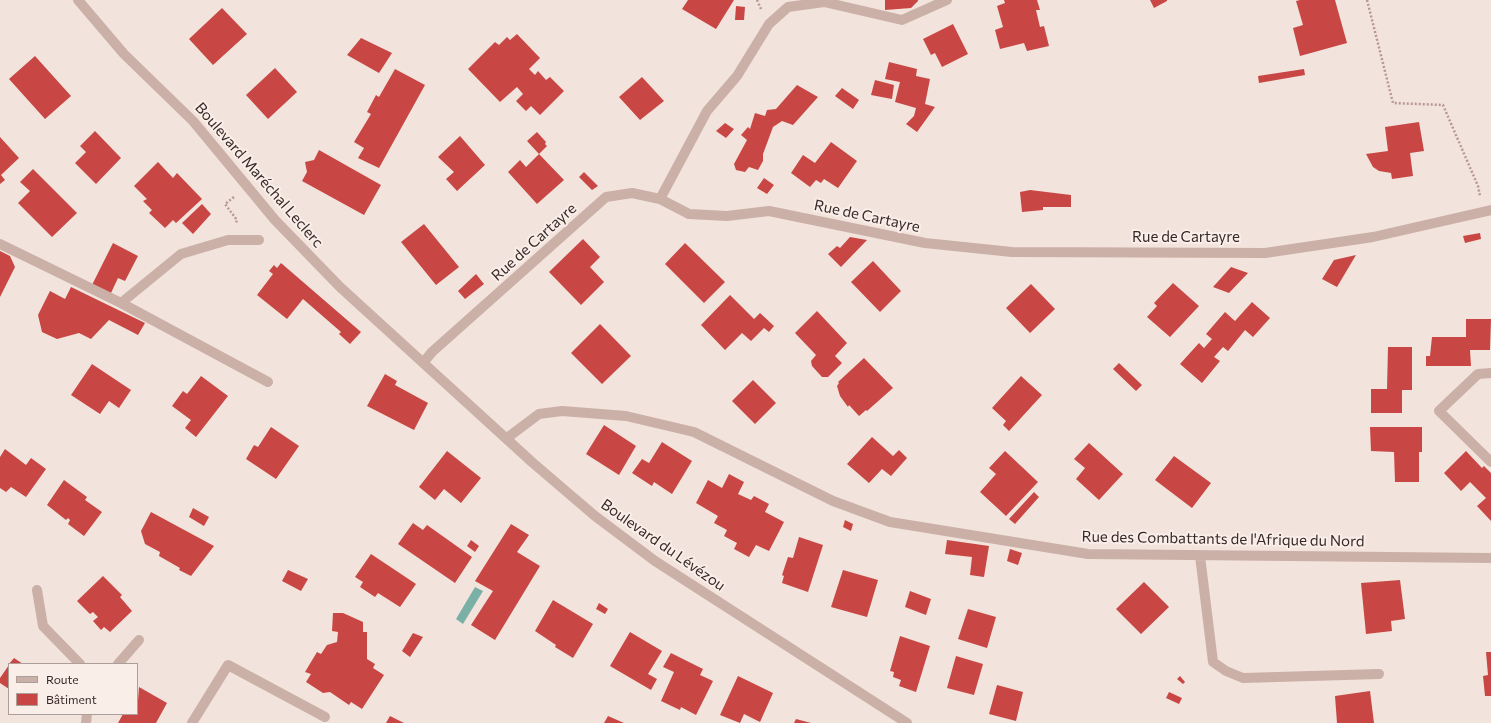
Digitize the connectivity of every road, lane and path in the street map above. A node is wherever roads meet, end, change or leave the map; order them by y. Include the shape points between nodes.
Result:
1 (78, 0) edge
2 (947, 0) edge
3 (1367, 0) edge
4 (247, 186) junction
5 (660, 199) junction
6 (1487, 211) edge
7 (228, 240) junction
8 (259, 240) dead end
9 (0, 244) edge
10 (121, 303) junction
11 (423, 363) junction
12 (1491, 373) edge
13 (268, 382) dead end
14 (507, 438) junction
15 (1491, 462) edge
16 (1200, 556) junction
17 (1491, 558) edge
18 (37, 590) dead end
19 (139, 640) dead end
20 (79, 663) edge
21 (119, 663) edge
22 (1379, 674) dead end
23 (325, 717) dead end
24 (192, 723) edge
25 (907, 723) edge

1 - 4 street, Boulevard Maréchal Leclerc via 124,54 193,121
2 - 5 street via 902,20 824,2 788,7 768,24 737,76 707,111
3 - 6 path via 1393,103 1443,105
4 - 7 path via 225,204 237,220
4 - 11 street, Boulevard Maréchal Leclerc via 275,220 340,287
5 - 6 street, Rue de Cartayre via 689,214 727,216 769,211 925,243 1012,252 1266,252 1372,237
5 - 11 street, Rue de Cartayre via 632,193 606,197 432,352
7 - 8 street
7 - 10 street via 181,254
9 - 10 street
10 - 13 street
11 - 14 street, Boulevard du Lévézou
12 - 15 street via 1478,374 1438,411
14 - 16 street, Rue des Combattants de l'Afrique du Nord via 539,414 562,410 626,416 694,432 833,500 890,522 1088,554
14 - 25 street, Boulevard du Lévézou via 595,516 655,561
16 - 17 street, Rue des Combattants de l'Afrique du Nord
16 - 22 street via 1214,662 1226,671 1243,678
18 - 20 street via 43,626
19 - 21 street
23 - 24 street via 228,665

